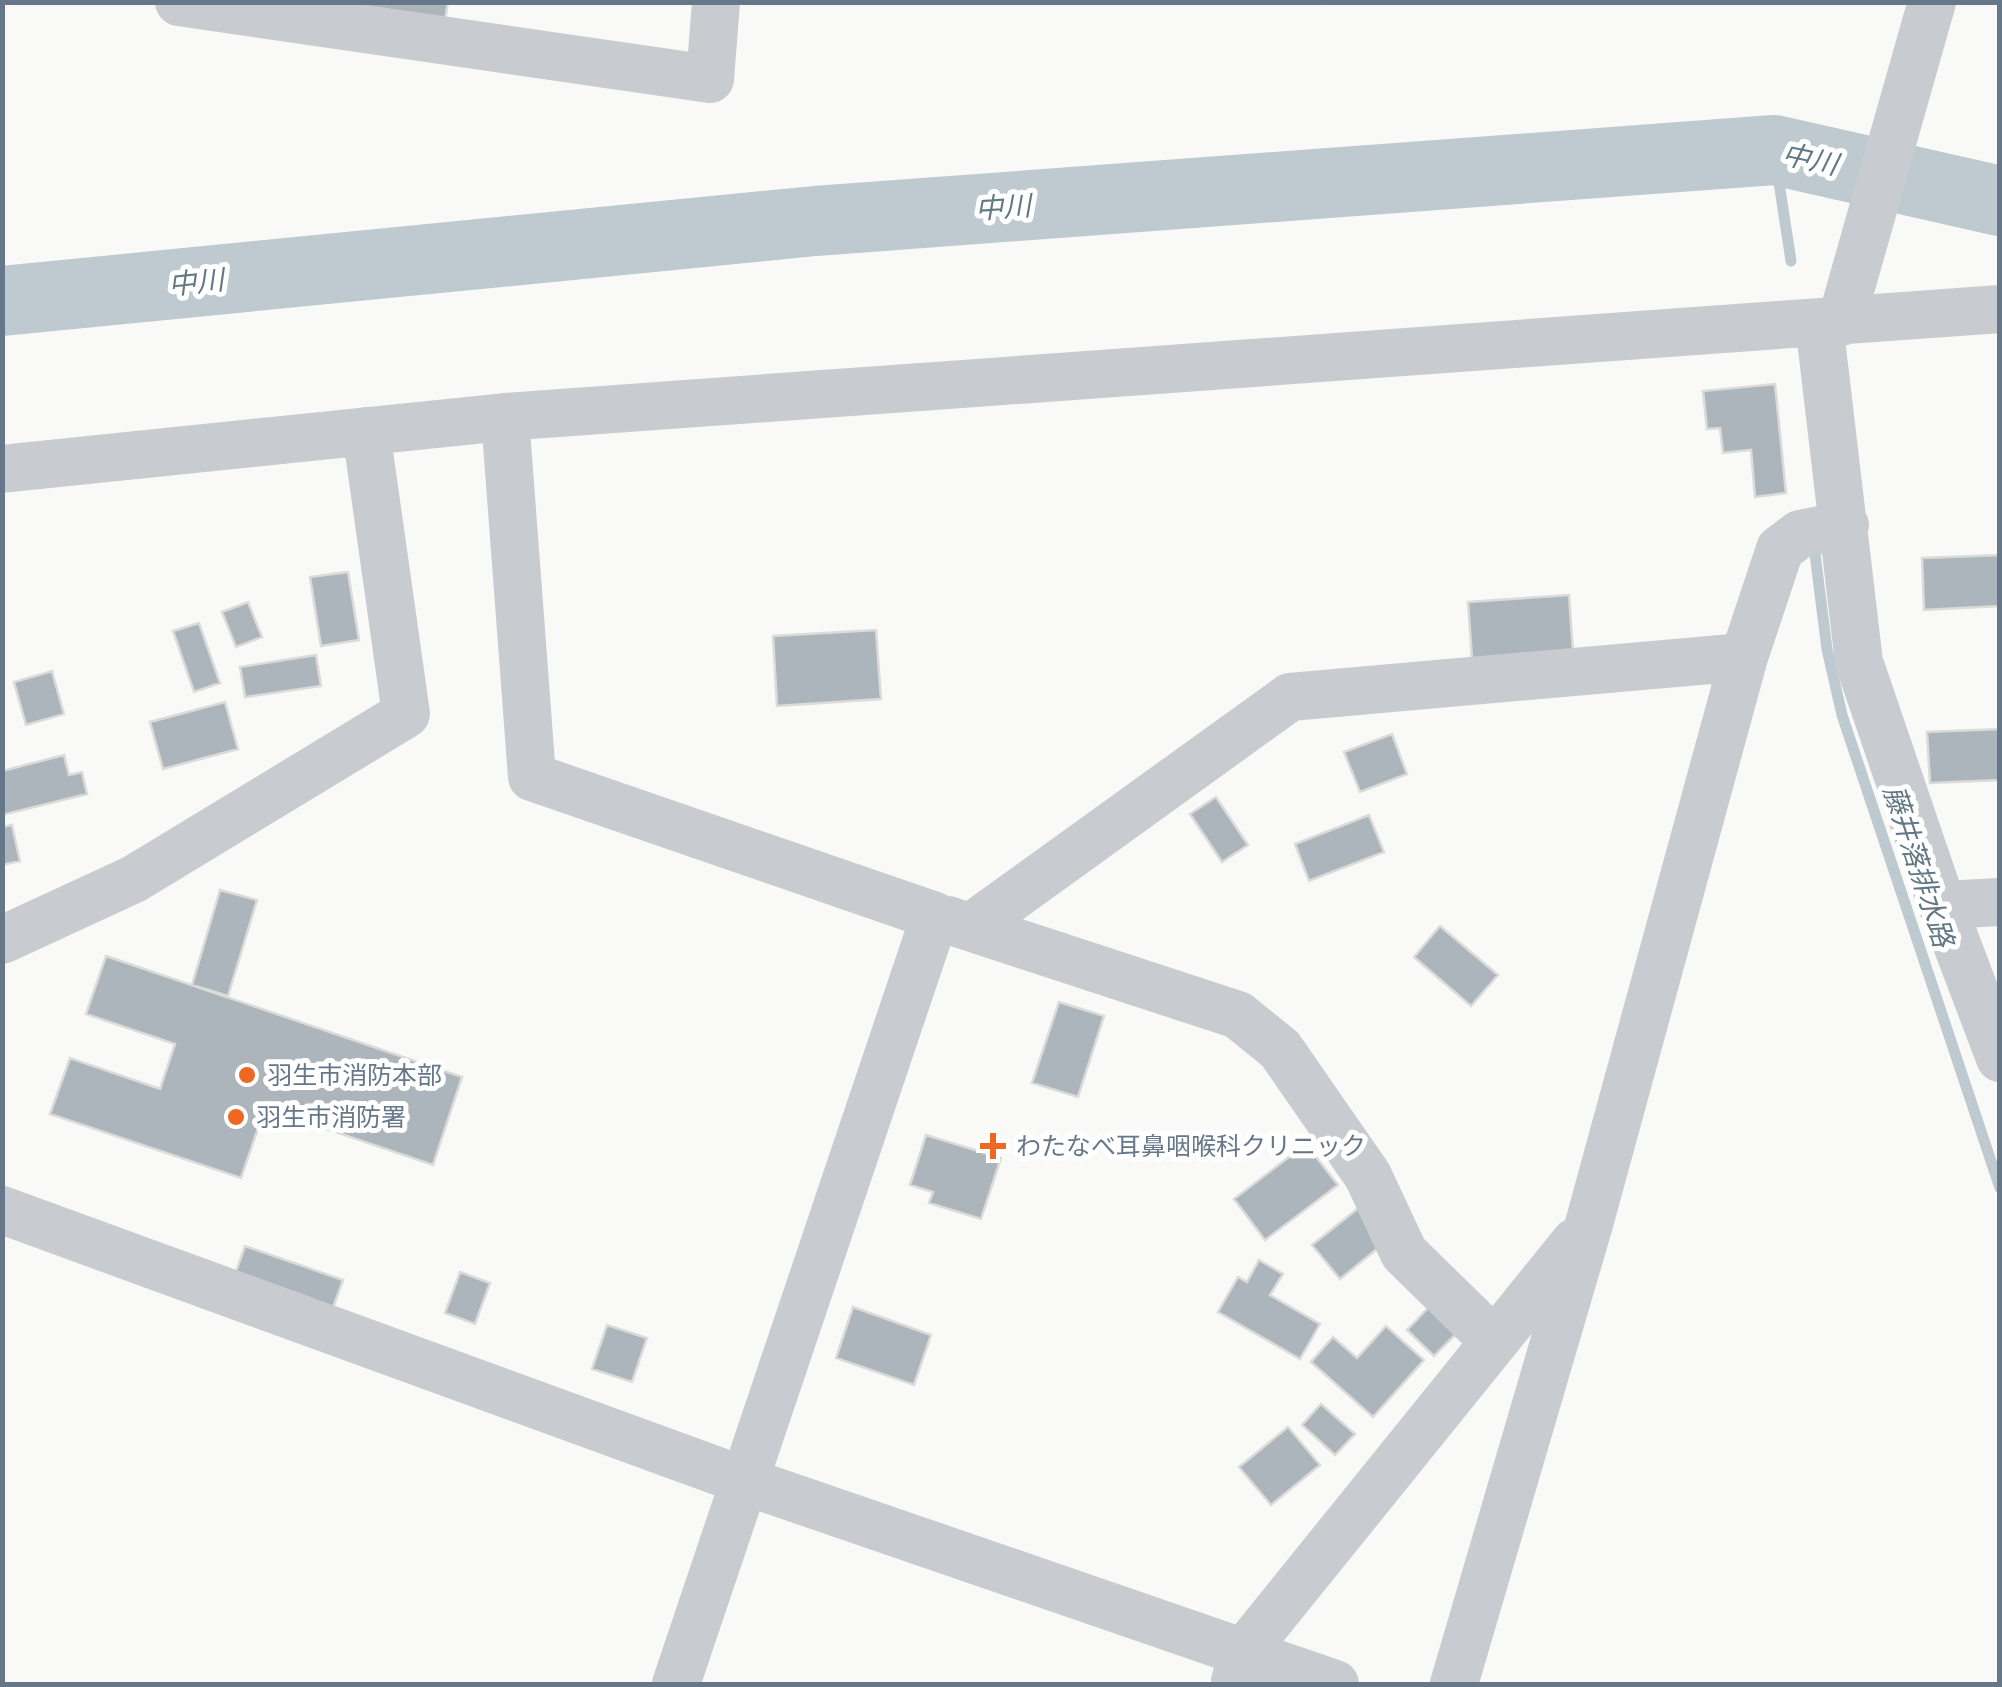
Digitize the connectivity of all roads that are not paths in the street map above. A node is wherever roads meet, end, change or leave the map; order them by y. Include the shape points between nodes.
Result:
1 (179, 2) edge
2 (716, 2) edge
3 (1932, 2) edge
4 (2000, 309) edge
5 (1830, 322) junction
6 (506, 417) junction
7 (366, 432) junction
8 (2, 469) edge
9 (1845, 525) junction
10 (1744, 657) junction
11 (2000, 902) edge
12 (1942, 905) junction
13 (953, 922) junction
14 (2, 940) edge
15 (2000, 1058) edge
16 (2, 1210) edge
17 (1589, 1224) junction
18 (1494, 1341) junction
19 (745, 1480) junction
20 (1238, 1669) edge
21 (676, 1684) edge
22 (1335, 1684) edge
23 (1454, 1684) edge

1 - 2 street via 710,79
3 - 5 street
4 - 5 street
5 - 6 street
5 - 9 street
6 - 7 street
6 - 13 street via 532,777
7 - 8 street
7 - 14 street via 406,714 134,879
9 - 10 street via 1800,534 1780,549
9 - 12 street via 1859,662
10 - 13 street via 1290,698
10 - 17 street
11 - 12 street
12 - 15 street
13 - 18 street via 1238,1015 1280,1049 1368,1176 1404,1253
13 - 19 street
16 - 19 street
17 - 18 street
17 - 23 street
18 - 20 street
19 - 20 street
19 - 21 street
20 - 22 street

